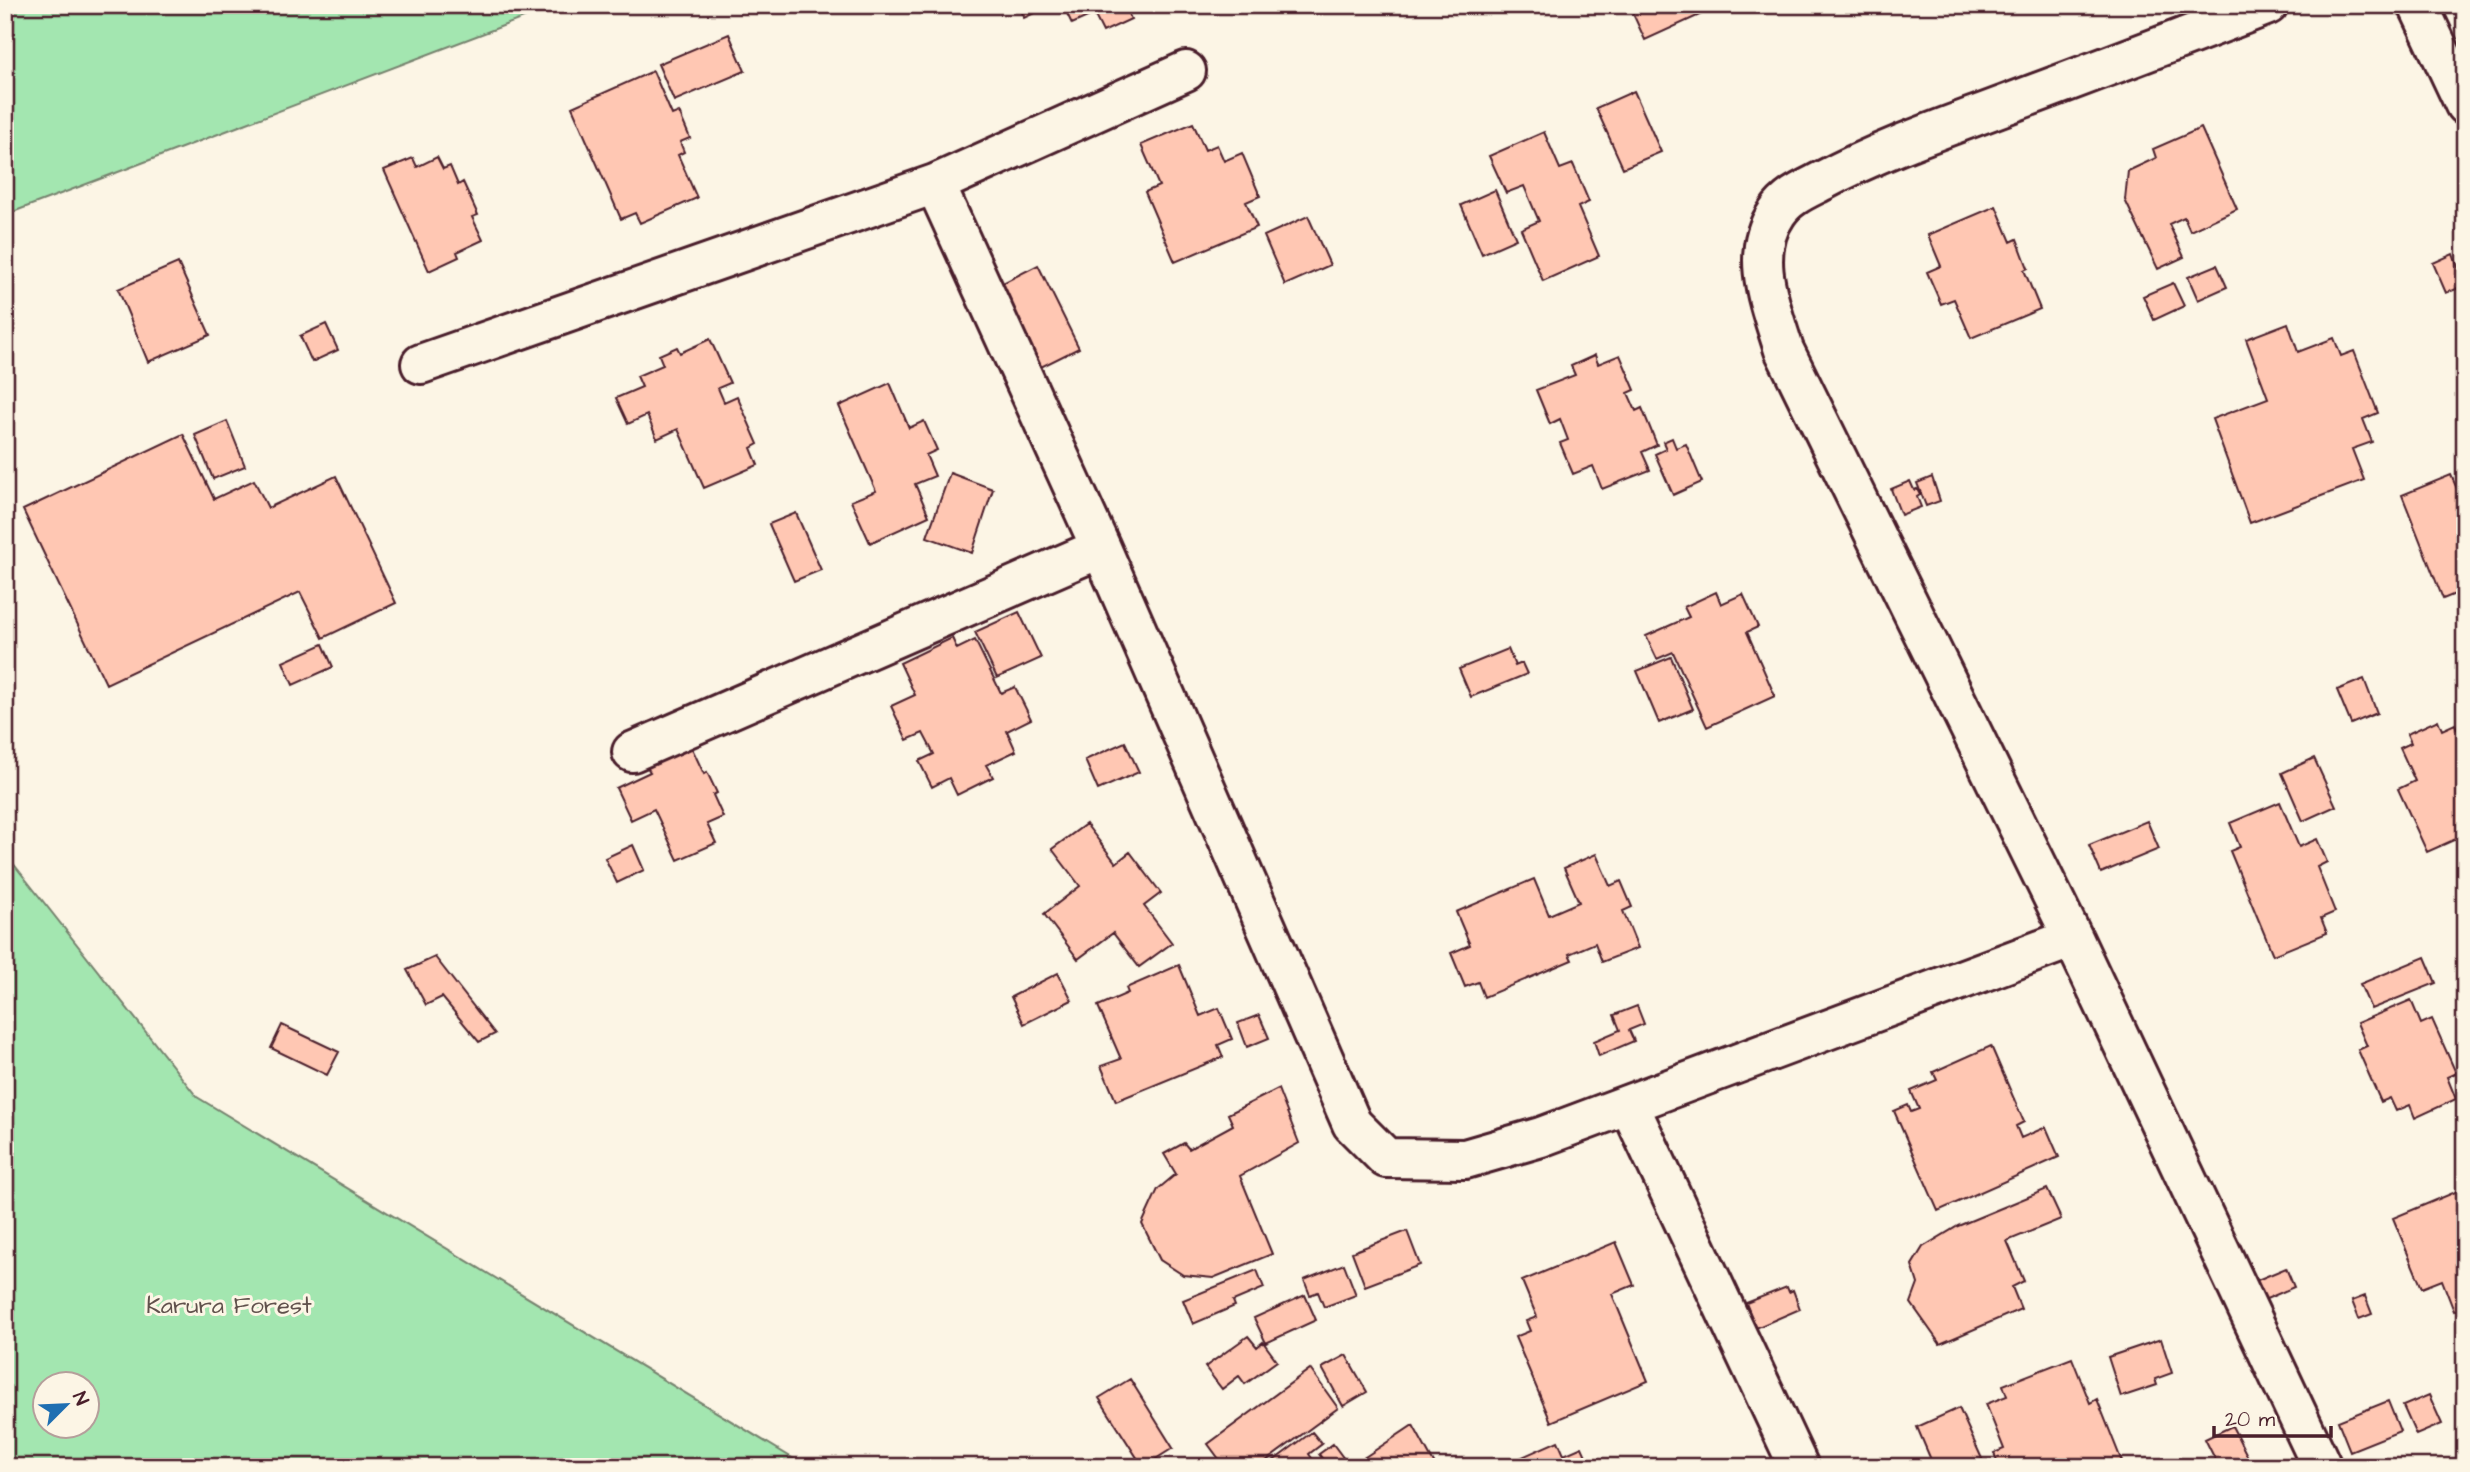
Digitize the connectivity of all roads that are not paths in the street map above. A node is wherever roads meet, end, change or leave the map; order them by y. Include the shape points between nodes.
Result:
1 (2268, 5) edge
2 (2418, 5) edge
3 (1186, 71) dead end
4 (2465, 105) edge
5 (935, 184) junction
6 (421, 364) dead end
7 (1101, 548) junction
8 (632, 752) dead end
9 (2073, 938) junction
10 (1629, 1105) junction
11 (1799, 1467) edge
12 (2322, 1467) edge

1 - 9 street via 1862,159 1789,198 1763,242 1766,291 1784,350
2 - 4 street
3 - 5 street
5 - 6 street
5 - 7 street
7 - 8 street
7 - 10 street via 1352,1124 1386,1158 1465,1159 1541,1138
9 - 10 street
9 - 12 street
10 - 11 street

